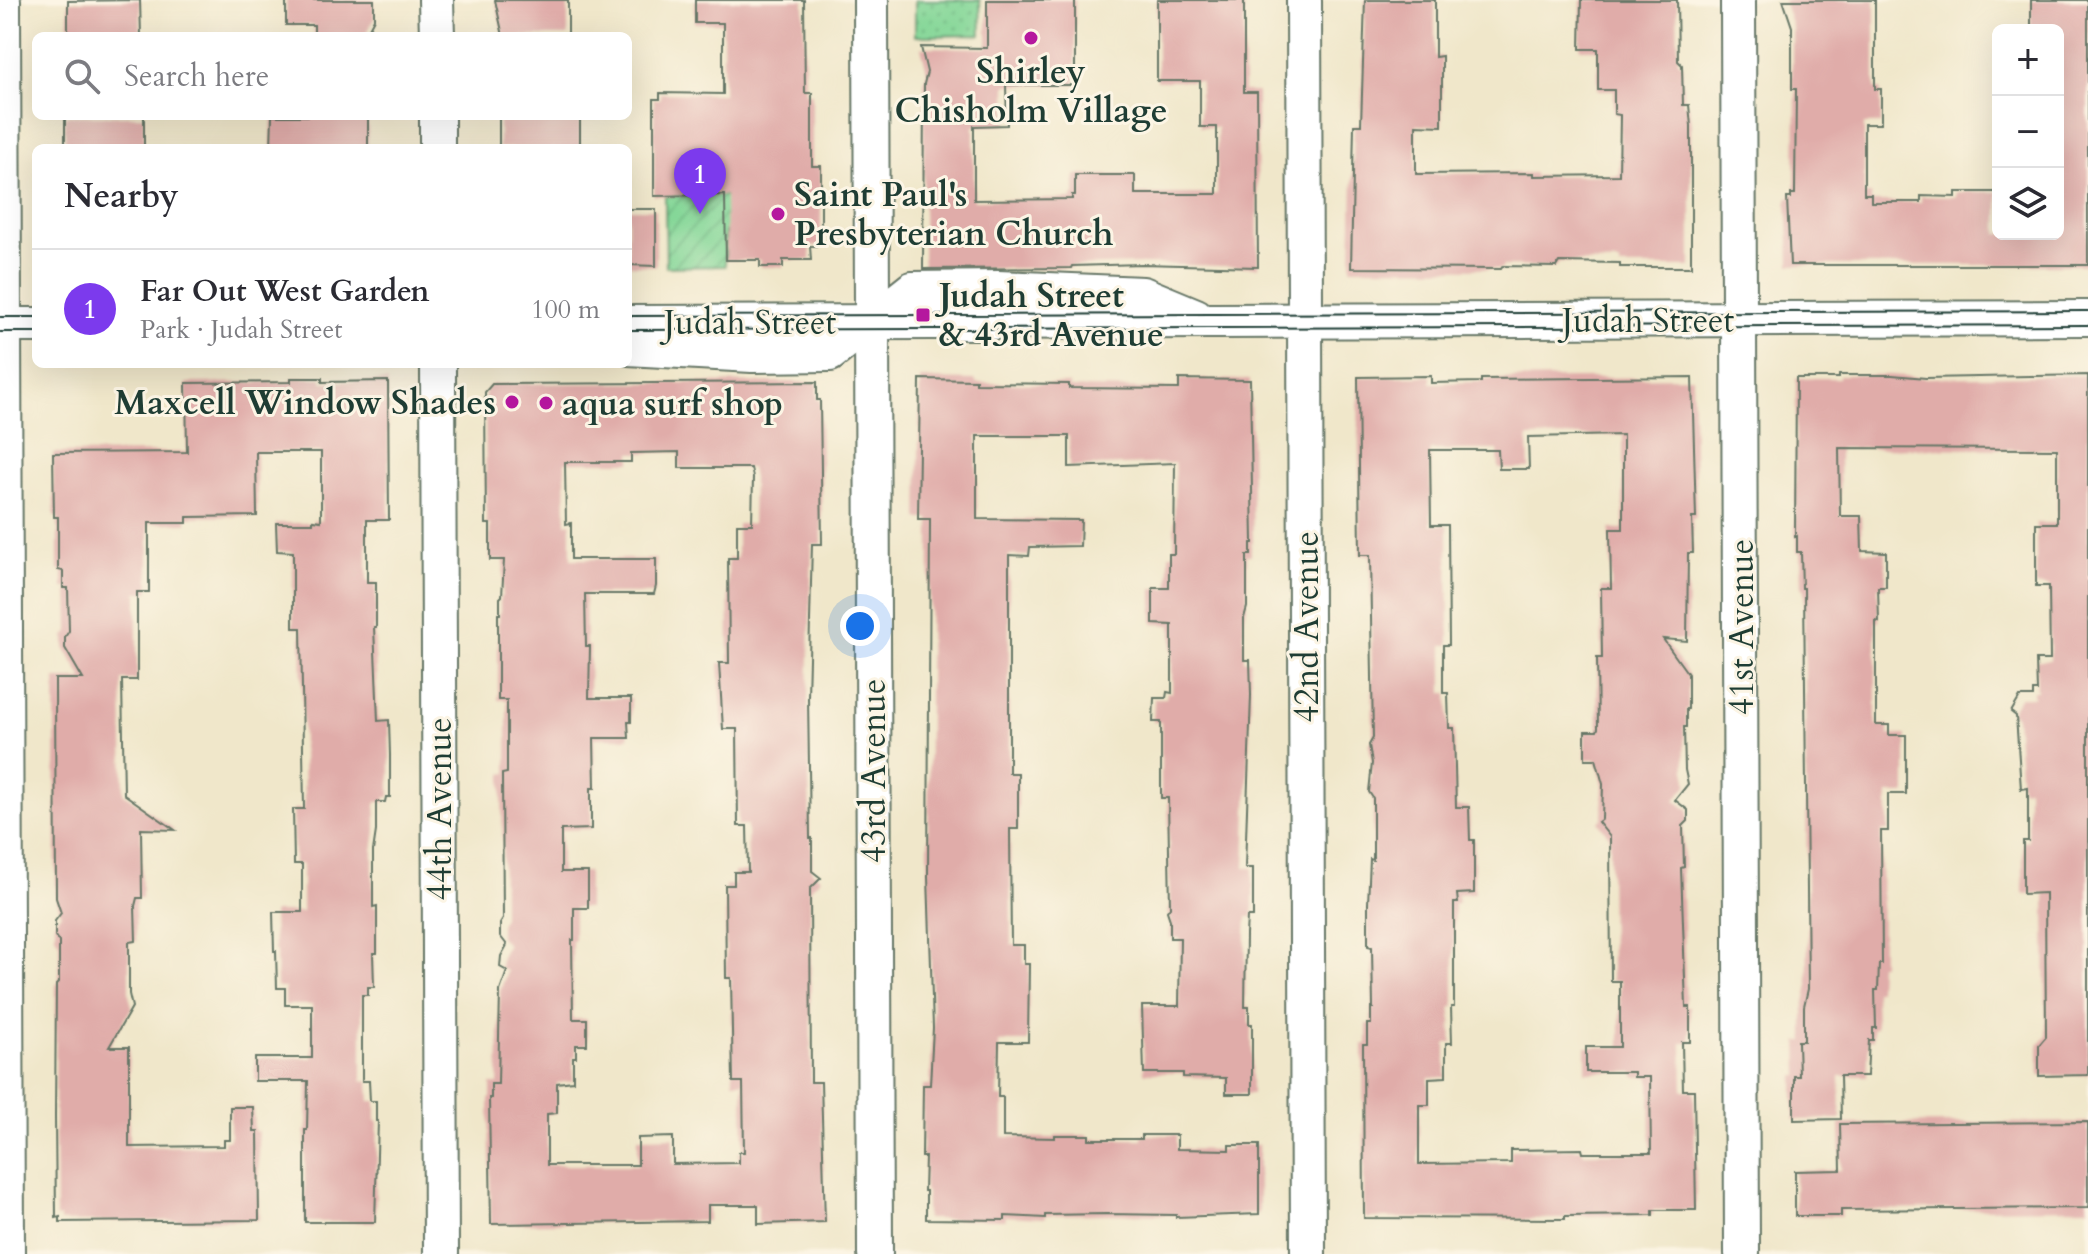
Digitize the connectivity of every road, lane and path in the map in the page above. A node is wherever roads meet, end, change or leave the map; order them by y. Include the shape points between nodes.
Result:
1 (3, 0) edge
2 (436, 0) edge
3 (871, 0) edge
4 (1304, 0) edge
5 (1738, 0) edge
6 (437, 32) edge
7 (437, 120) edge
8 (437, 144) edge
9 (2088, 318) edge
10 (1305, 320) junction
11 (1739, 320) junction
12 (872, 322) junction
13 (632, 323) edge
14 (13, 325) edge
15 (632, 348) edge
16 (438, 368) edge
17 (7, 1254) edge
18 (441, 1254) edge
19 (875, 1254) edge
20 (1308, 1254) edge
21 (1742, 1254) edge

1 - 14 street
2 - 6 street
3 - 12 street, 43rd Avenue
4 - 10 street, 42nd Avenue
5 - 11 street, 41st Avenue
7 - 8 street
9 - 11 street, Judah Street
10 - 11 street, Judah Street
10 - 12 street, Judah Street
10 - 20 street, 42nd Avenue
11 - 21 street, 41st Avenue
12 - 13 street, Judah Street
12 - 15 street, Judah Street via 830,354
12 - 19 street, 43rd Avenue
14 - 17 street
16 - 18 street, 44th Avenue

